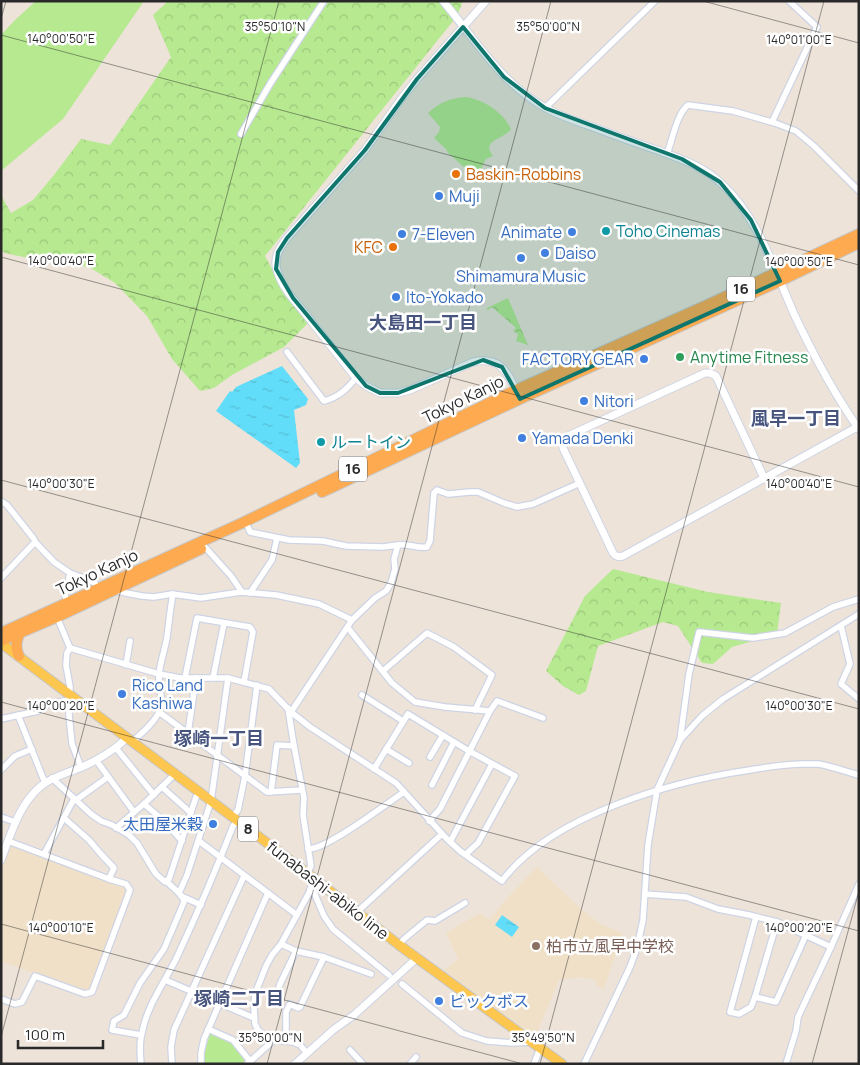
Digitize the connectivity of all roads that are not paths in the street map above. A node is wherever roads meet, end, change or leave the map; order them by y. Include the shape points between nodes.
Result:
1 (324, 1) edge
2 (442, 1) edge
3 (486, 1) edge
4 (654, 1) edge
5 (790, 1) edge
6 (463, 27) junction
7 (545, 108) junction
8 (772, 122) junction
9 (241, 134) dead end
10 (667, 154) junction
11 (859, 191) edge
12 (859, 234) edge
13 (859, 243) edge
14 (778, 277) junction
15 (287, 352) dead end
16 (356, 378) junction
17 (518, 395) junction
18 (858, 427) edge
19 (764, 478) junction
20 (580, 484) junction
21 (1, 501) edge
22 (248, 527) junction
23 (277, 538) junction
24 (35, 542) junction
25 (398, 545) junction
26 (206, 547) junction
27 (70, 573) junction
28 (1, 578) edge
29 (98, 588) junction
30 (115, 589) junction
31 (242, 592) junction
32 (250, 593) junction
33 (174, 594) junction
34 (859, 599) edge
35 (68, 602) junction
36 (859, 614) edge
37 (57, 616) junction
38 (352, 620) junction
39 (224, 623) junction
40 (841, 626) junction
41 (348, 628) junction
42 (20, 632) junction
43 (1, 633) edge
44 (130, 641) dead end
45 (1, 642) edge
46 (70, 648) junction
47 (19, 656) junction
48 (126, 664) junction
49 (383, 672) junction
50 (159, 674) junction
51 (185, 678) junction
52 (196, 678) junction
53 (213, 678) junction
54 (228, 678) junction
55 (244, 682) junction
56 (257, 685) junction
57 (362, 695) dead end
58 (69, 697) junction
59 (859, 699) edge
60 (289, 710) junction
61 (475, 710) junction
62 (490, 711) junction
63 (159, 712) junction
64 (18, 715) junction
65 (542, 718) dead end
66 (1, 720) edge
67 (403, 721) junction
68 (188, 733) junction
69 (443, 735) junction
70 (129, 740) junction
71 (680, 740) junction
72 (454, 742) junction
73 (294, 746) junction
74 (116, 748) junction
75 (32, 749) junction
76 (386, 749) junction
77 (469, 751) junction
78 (217, 756) junction
79 (430, 757) dead end
80 (96, 760) junction
81 (409, 763) dead end
82 (492, 764) junction
83 (81, 768) junction
84 (374, 769) junction
85 (1, 770) edge
86 (175, 774) junction
87 (245, 776) junction
88 (859, 776) edge
89 (108, 777) junction
90 (52, 778) junction
91 (46, 783) junction
92 (432, 785) dead end
93 (162, 787) junction
94 (302, 790) junction
95 (657, 790) junction
96 (271, 792) junction
97 (404, 792) junction
98 (200, 793) junction
99 (154, 795) junction
100 (75, 800) junction
101 (211, 801) junction
102 (144, 804) junction
103 (134, 812) junction
104 (191, 813) junction
105 (1, 818) edge
106 (64, 818) junction
107 (235, 819) junction
108 (429, 821) junction
109 (16, 822) junction
110 (116, 828) junction
111 (442, 834) junction
112 (8, 841) junction
113 (182, 841) junction
114 (199, 841) junction
115 (450, 842) junction
116 (308, 849) junction
117 (44, 854) junction
118 (466, 854) junction
119 (221, 857) junction
120 (1, 860) edge
121 (307, 873) junction
122 (244, 876) junction
123 (109, 879) junction
124 (316, 880) junction
125 (166, 882) junction
126 (859, 884) edge
127 (310, 890) junction
128 (268, 893) junction
129 (180, 894) junction
130 (645, 894) junction
131 (465, 903) dead end
132 (201, 905) junction
133 (357, 912) junction
134 (297, 915) junction
135 (756, 916) junction
136 (777, 922) junction
137 (806, 935) junction
138 (281, 944) junction
139 (399, 945) junction
140 (831, 947) junction
141 (296, 951) junction
142 (324, 957) junction
143 (417, 958) junction
144 (371, 974) dead end
145 (388, 975) dead end
146 (165, 980) junction
147 (402, 984) dead end
148 (192, 992) junction
149 (277, 995) dead end
150 (755, 997) junction
151 (1, 999) edge
152 (219, 1003) junction
153 (254, 1018) junction
154 (208, 1029) junction
155 (141, 1035) junction
156 (274, 1040) junction
157 (286, 1041) junction
158 (536, 1045) junction
159 (350, 1050) dead end
160 (307, 1053) junction
161 (416, 1057) dead end
162 (248, 1062) edge
163 (299, 1063) edge
164 (360, 1063) edge
165 (141, 1064) edge
166 (172, 1064) edge
167 (201, 1064) edge
168 (410, 1064) edge
169 (534, 1064) edge
170 (562, 1064) edge
171 (584, 1064) edge
172 (786, 1064) edge

1 - 9 street
2 - 6 street
3 - 6 street
4 - 7 street
5 - 8 street via 818,27
6 - 7 street via 504,77
6 - 16 street via 417,79 365,150 278,252 276,269 281,281
7 - 10 street
8 - 10 street via 733,111 688,105 681,112
8 - 11 street via 806,139
10 - 14 street via 708,173 734,196 751,220
12 - 14 highway, Tokyo Kanjo / 16
13 - 14 highway, Tokyo Kanjo / 16
14 - 17 highway, Tokyo Kanjo / 16 via 705,306
14 - 18 street via 829,382
15 - 16 street via 324,400 338,396
16 - 17 street via 380,393 398,393 483,360 502,366
17 - 22 highway, Tokyo Kanjo / 16
17 - 29 highway, Tokyo Kanjo / 16
18 - 19 street
19 - 20 street via 619,557 613,553
19 - 20 street via 716,376 705,372 568,436 563,448
20 - 25 street via 533,504 517,507 478,492 448,494 437,490 427,547
21 - 24 street
22 - 23 street via 250,532
22 - 26 highway, Tokyo Kanjo / 16
23 - 25 street via 357,547
23 - 32 street via 272,560
24 - 27 street
24 - 28 street
25 - 38 street via 391,583
26 - 30 highway, Tokyo Kanjo / 16
26 - 31 street
27 - 29 street via 96,583
27 - 35 street via 65,596
29 - 35 highway, Tokyo Kanjo / 16
30 - 33 street via 142,596
30 - 37 highway, Tokyo Kanjo / 16
31 - 32 street
31 - 33 street via 202,598
32 - 38 street via 311,601
33 - 50 street
34 - 71 street via 833,607 785,634 753,638 699,632 688,674
35 - 43 highway, Tokyo Kanjo / 16
36 - 40 street
37 - 42 highway, Tokyo Kanjo / 16
37 - 46 street
38 - 41 street
39 - 51 street via 196,618
39 - 53 street
39 - 55 street via 250,627 253,632
40 - 59 street via 850,664 841,684
40 - 71 street via 723,699
41 - 49 street
41 - 60 street
42 - 45 highway, Tokyo Kanjo / 16
42 - 47 highway via 16,644
44 - 48 street
45 - 47 main road, 8
46 - 48 street
46 - 58 street via 66,665
47 - 58 main road, 8
48 - 50 street
49 - 61 street via 416,702
49 - 61 street via 427,633 454,647 492,675
50 - 51 street
50 - 63 street via 162,704
51 - 52 street
52 - 53 street
52 - 68 street
53 - 54 street
54 - 55 street
54 - 78 street
55 - 56 street
56 - 60 street via 268,689
56 - 87 street
57 - 67 street
58 - 64 street via 45,705 38,711
58 - 70 main road, funabashi-abiko line / 8
58 - 83 street via 72,744
60 - 73 street
60 - 84 street
61 - 62 street
62 - 65 street via 497,701
62 - 77 street
63 - 68 street
63 - 70 street via 149,726
64 - 66 street
64 - 75 street
67 - 69 street via 408,714
67 - 76 street
68 - 78 street
69 - 72 street
69 - 79 street
70 - 74 street
70 - 86 main road, funabashi-abiko line / 8
71 - 95 street
72 - 77 street
72 - 92 street
73 - 94 street
73 - 96 street via 277,744
74 - 80 street
74 - 99 street
75 - 85 street via 15,756
75 - 91 street
76 - 81 street
76 - 84 street
77 - 82 street
77 - 108 street via 440,809
78 - 87 street
78 - 101 street
80 - 83 street
80 - 89 street
82 - 115 street
82 - 118 street via 515,776 478,843
83 - 90 street
84 - 97 street
86 - 93 street
86 - 98 main road, funabashi-abiko line / 8
87 - 96 street
87 - 107 street
88 - 95 street via 818,764 782,764
89 - 100 street
89 - 103 street
90 - 91 street
90 - 100 street
91 - 109 street via 26,802
93 - 99 street
93 - 104 street
94 - 96 street
94 - 116 street
95 - 118 street via 612,806 545,841 519,861 502,881
95 - 130 street via 648,846
97 - 108 street
97 - 116 street via 338,837
98 - 101 main road, funabashi-abiko line / 8
98 - 104 street
99 - 102 street
100 - 106 street
100 - 110 street via 100,821
101 - 107 main road, funabashi-abiko line / 8
101 - 114 street
102 - 103 street
102 - 113 street
103 - 110 street
104 - 113 street
105 - 109 street
106 - 117 street
106 - 123 street via 90,840 114,868
107 - 119 street
107 - 121 main road, funabashi-abiko line / 8
108 - 111 street
109 - 112 street
110 - 125 street via 137,843 156,874
111 - 115 street
111 - 133 street
112 - 117 street
112 - 120 street
113 - 125 street
114 - 119 street
114 - 129 street
115 - 118 street
116 - 121 street via 311,866
117 - 123 street
119 - 122 street
119 - 132 street
121 - 124 main road, funabashi-abiko line / 8
122 - 128 street
122 - 148 street
123 - 151 street via 126,884 130,890 92,992 85,994 35,976 22,1002 15,1004
124 - 127 street
124 - 133 main road, funabashi-abiko line / 8
125 - 129 street
126 - 140 street
127 - 134 street
127 - 145 street via 313,890 333,929
128 - 134 street
128 - 152 street
129 - 132 street
129 - 155 street via 184,902 165,948 140,984 124,1015 114,1021 112,1030
130 - 135 street via 686,897 718,909
130 - 171 street via 643,920 632,961
131 - 139 street via 435,921 427,920
132 - 146 street
133 - 139 main road, funabashi-abiko line / 8
134 - 138 street
135 - 136 street
135 - 150 street via 730,1012 740,1014 751,1007
136 - 137 street
136 - 150 street
137 - 140 street
137 - 150 street via 776,1002
138 - 141 street
138 - 153 street via 272,954 255,994
139 - 143 main road, funabashi-abiko line / 8
140 - 172 street via 798,1017
141 - 142 street
141 - 149 street
142 - 144 street
142 - 157 street via 300,1007 290,1004 286,1012
143 - 158 main road, funabashi-abiko line / 8
143 - 160 street
146 - 148 street
146 - 155 street
147 - 158 street via 462,1033 488,1042
148 - 152 street
148 - 166 street via 174,1030
152 - 153 street
152 - 154 street
153 - 156 street via 258,1030
154 - 162 street via 233,1040
154 - 167 street
155 - 165 street
156 - 157 street
156 - 162 street
157 - 160 street via 300,1044
158 - 169 street
158 - 170 main road, funabashi-abiko line / 8
159 - 164 street
160 - 163 street
161 - 168 street

